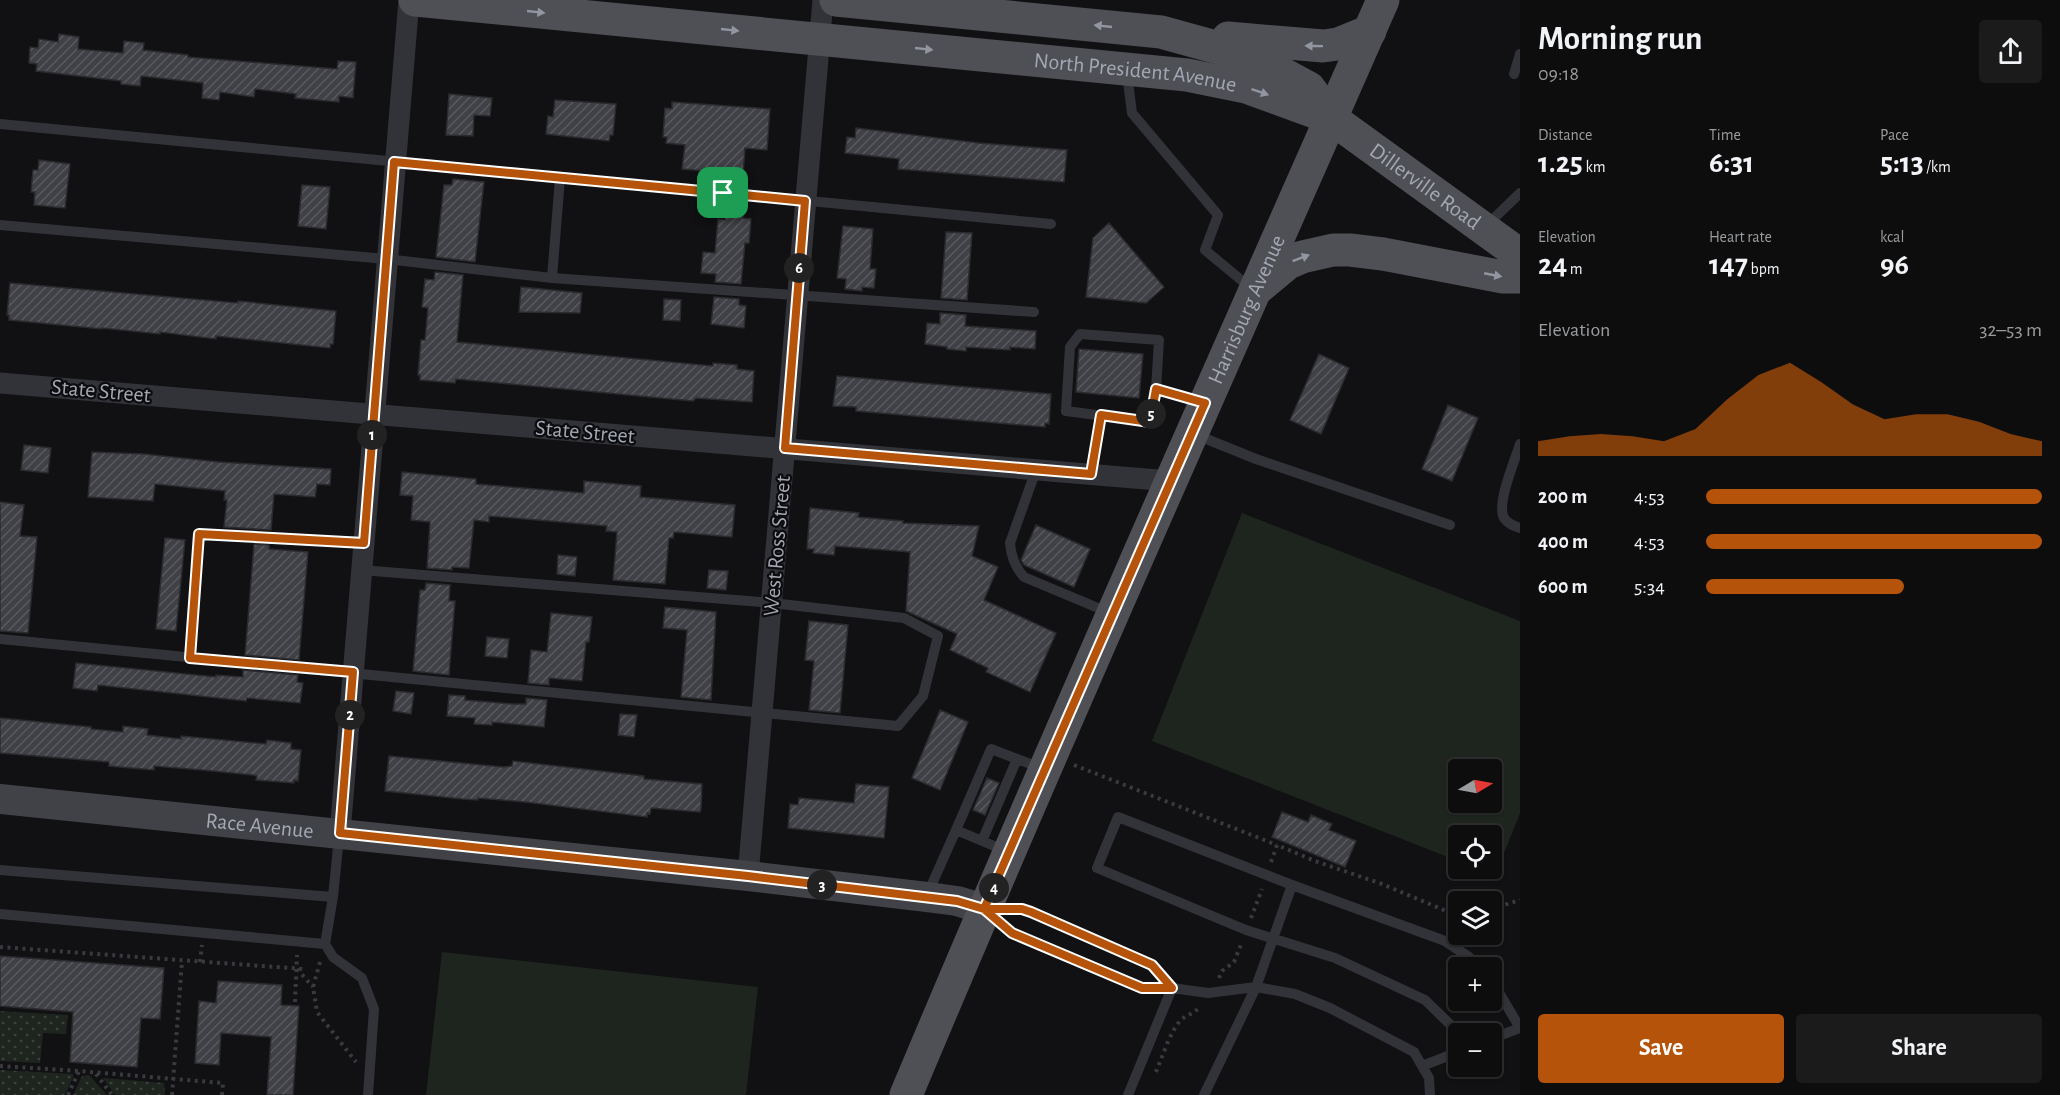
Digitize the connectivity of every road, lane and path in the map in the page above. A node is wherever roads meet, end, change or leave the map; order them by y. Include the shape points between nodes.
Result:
1 (409, 0) edge
2 (415, 0) edge
3 (823, 0) edge
4 (836, 0) edge
5 (1383, 0) edge
6 (1370, 31) junction
7 (1161, 32) junction
8 (820, 39) junction
9 (1520, 54) edge
10 (1127, 68) junction
11 (1514, 75) dead end
12 (1331, 118) junction
13 (0, 124) edge
14 (394, 162) junction
15 (560, 178) junction
16 (1520, 193) edge
17 (805, 201) junction
18 (1051, 224) dead end
19 (0, 225) edge
20 (1484, 229) junction
21 (1520, 255) edge
22 (386, 259) junction
23 (552, 278) junction
24 (1520, 278) edge
25 (1254, 291) junction
26 (797, 295) junction
27 (1034, 312) dead end
28 (0, 383) edge
29 (1156, 389) junction
30 (1205, 403) junction
31 (374, 414) junction
32 (1101, 415) junction
33 (1191, 433) junction
34 (1520, 444) edge
35 (785, 448) junction
36 (1036, 470) junction
37 (1091, 474) junction
38 (1170, 481) junction
39 (1450, 525) dead end
40 (1520, 528) edge
41 (364, 543) junction
42 (361, 570) junction
43 (772, 603) junction
44 (1112, 614) junction
45 (0, 639) edge
46 (190, 658) junction
47 (353, 672) junction
48 (762, 712) junction
49 (1038, 761) junction
50 (0, 800) edge
51 (956, 830) junction
52 (340, 833) junction
53 (1277, 845) dead end
54 (996, 847) junction
55 (0, 870) edge
56 (748, 876) junction
57 (1292, 885) junction
58 (333, 897) junction
59 (927, 897) junction
60 (1520, 900) edge
61 (1502, 906) edge
62 (984, 909) junction
63 (0, 914) edge
64 (1272, 939) junction
65 (325, 944) junction
66 (0, 947) edge
67 (1469, 957) edge
68 (182, 961) junction
69 (296, 968) junction
70 (304, 969) dead end
71 (313, 987) junction
72 (1256, 987) junction
73 (1172, 988) junction
74 (1502, 998) edge
75 (295, 1002) dead end
76 (1449, 1023) edge
77 (1502, 1035) edge
78 (1448, 1056) edge
79 (0, 1066) edge
80 (1422, 1066) junction
81 (79, 1071) junction
82 (96, 1073) junction
83 (174, 1078) junction
84 (368, 1089) edge
85 (68, 1095) edge
86 (112, 1095) edge
87 (172, 1095) edge
88 (222, 1095) edge
89 (906, 1095) edge
90 (1128, 1095) edge
91 (1204, 1095) edge
92 (1430, 1095) edge

1 - 14 street
2 -> 8 main road, North President Avenue
3 - 8 street, West Ross Street
7 -> 4 main road, North President Avenue
5 - 6 main road, Harrisburg Avenue
6 -> 7 main road via 1323,46
6 - 12 main road, Harrisburg Avenue
7 - 12 main road, North President Avenue via 1226,50 1274,69 1309,88
8 -> 10 main road, North President Avenue
8 - 17 street, West Ross Street
9 - 11 lane
10 -> 12 main road, North President Avenue via 1216,79
10 - 25 lane via 1132,112 1218,215 1204,250
12 - 20 main road, Dillerville Road
12 - 25 main road, Harrisburg Avenue
13 - 14 lane
14 - 15 lane
14 - 22 street
15 - 17 lane
15 - 23 lane
16 - 20 lane
17 - 18 lane
17 - 26 street, West Ross Street
19 - 22 lane
20 - 21 main road, Dillerville Road
22 - 23 lane
22 - 31 street
23 - 26 lane
25 -> 24 main road via 1288,263 1333,250 1366,251
25 - 30 main road, Harrisburg Avenue
26 - 27 lane
26 - 35 street, West Ross Street
28 - 31 street, State Street
29 - 30 lane
29 - 32 lane via 1150,422
29 - 32 lane via 1159,340 1080,334 1070,347 1066,411
30 - 33 main road, Harrisburg Avenue
31 - 35 street, State Street
31 - 41 street
32 - 37 lane
33 - 38 main road, Harrisburg Avenue
33 - 39 lane
34 - 40 lane via 1501,505 1504,518
35 - 36 street, State Street
35 - 43 street, West Ross Street
36 - 37 street, State Street
36 - 44 lane via 1010,543 1016,568 1024,578
37 - 38 street, State Street
38 - 44 main road, Harrisburg Avenue
41 - 42 street
41 - 46 lane via 199,534
42 - 43 lane
42 - 47 street
43 - 48 street, West Ross Street
43 - 48 lane via 904,618 938,636 923,696 898,726
44 - 49 main road, Harrisburg Avenue
45 - 46 lane
46 - 47 lane
47 - 48 lane
47 - 52 street
48 - 56 street, West Ross Street
49 - 51 lane via 991,749
49 - 53 path
49 - 54 main road, Harrisburg Avenue
49 - 54 lane via 995,804
50 - 52 main road, Race Avenue
51 - 54 lane
51 - 59 lane
52 - 56 main road, Race Avenue
52 - 58 lane
54 - 62 main road, Harrisburg Avenue
55 - 58 lane
56 - 59 main road, Race Avenue
57 - 64 lane
57 - 64 lane via 1118,817 1098,868
57 - 67 lane via 1445,940
58 - 65 lane
59 - 62 main road, Race Avenue
60 - 61 path
62 - 73 lane via 1012,933 1142,988
62 - 73 lane via 1031,912 1152,965
62 - 89 main road, Harrisburg Avenue
63 - 65 lane
64 - 72 lane
64 - 76 lane via 1335,958 1425,1000
65 - 71 path
65 - 84 lane via 333,957 363,978 374,1009
66 - 68 path
68 - 69 path
68 - 83 path
69 - 70 path
69 - 71 path
69 - 75 path
71 - 84 path via 317,1012 357,1063
72 - 73 lane via 1208,993
72 - 80 lane via 1295,994 1330,1008 1414,1052
72 - 91 lane
73 - 90 lane
74 - 77 lane via 1520,1028
78 - 80 lane
79 - 81 path
80 - 92 lane via 1429,1078
81 - 82 path
81 - 85 path
82 - 83 path
82 - 86 path
83 - 87 path
83 - 88 path via 223,1083

